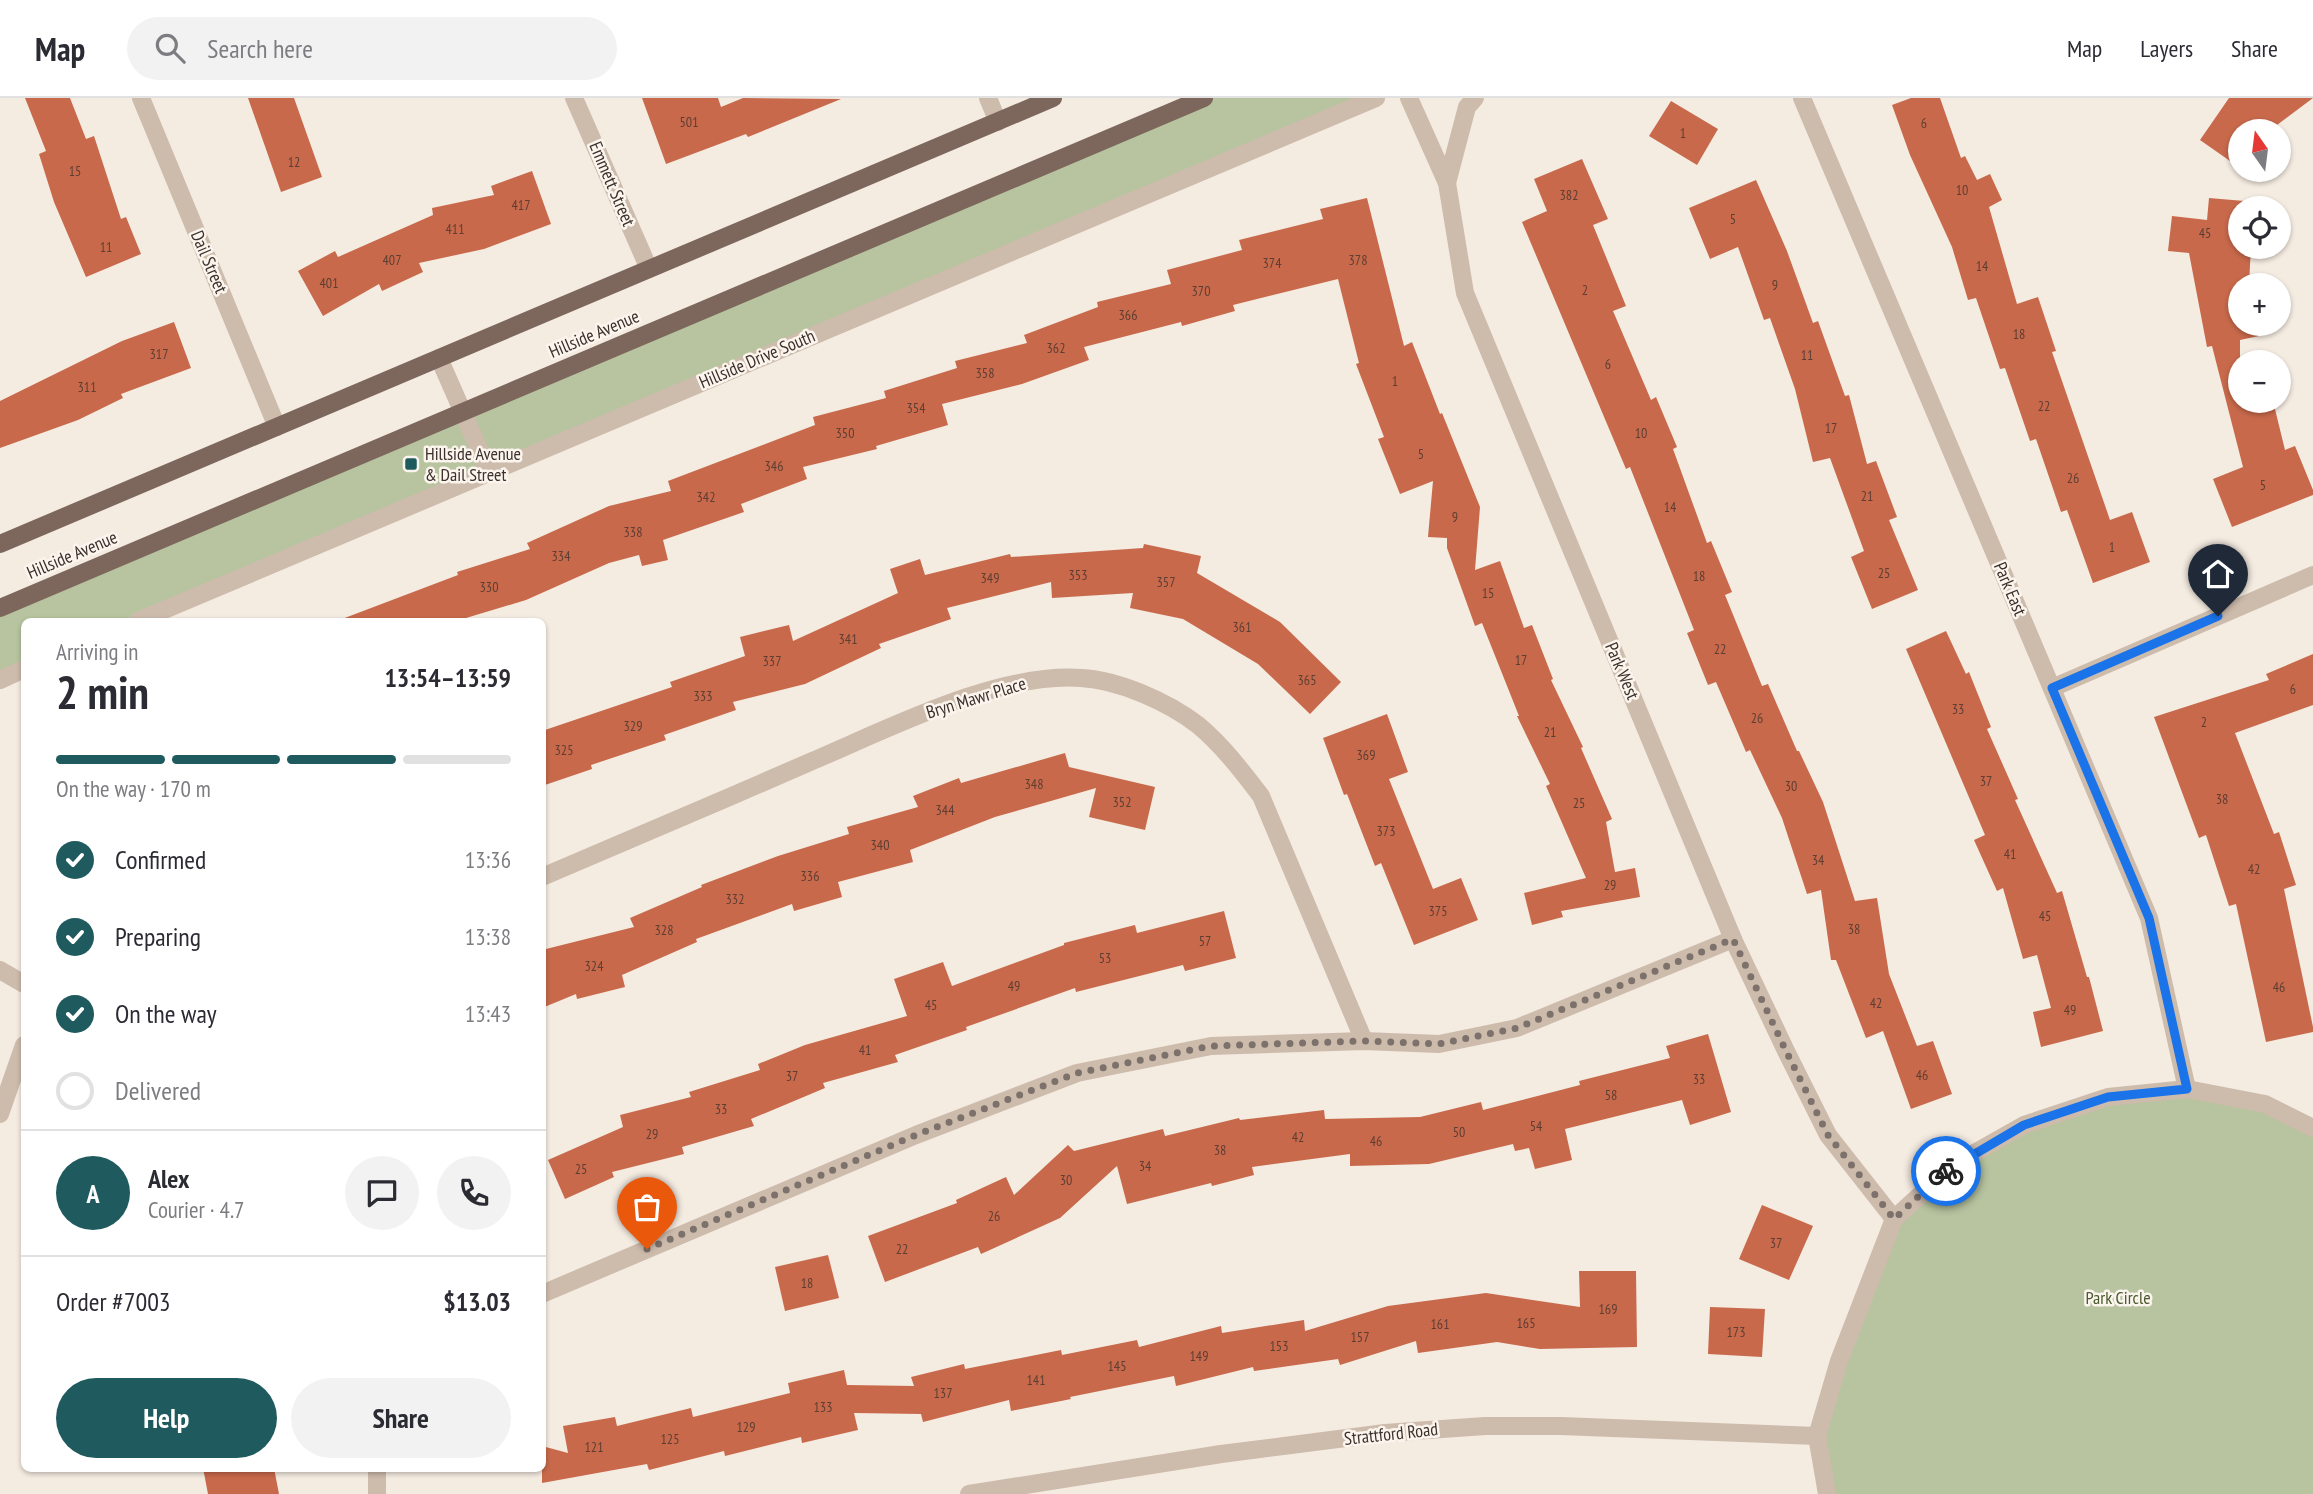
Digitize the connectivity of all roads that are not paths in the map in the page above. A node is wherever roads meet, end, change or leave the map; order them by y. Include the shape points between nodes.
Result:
1 (141, 98) edge
2 (575, 98) edge
3 (988, 98) edge
4 (1054, 98) edge
5 (1204, 98) edge
6 (1376, 98) edge
7 (1409, 98) edge
8 (1475, 98) edge
9 (1793, 98) edge
10 (1802, 98) edge
11 (1810, 118) junction
12 (998, 122) junction
13 (1447, 183) junction
14 (649, 269) junction
15 (439, 358) junction
16 (463, 412) junction
17 (278, 426) junction
18 (489, 472) junction
19 (0, 544) edge
20 (2313, 575) edge
21 (0, 608) edge
22 (145, 618) edge
23 (21, 670) edge
24 (0, 680) edge
25 (2052, 688) junction
26 (546, 875) edge
27 (1733, 939) junction
28 (0, 970) edge
29 (21, 982) edge
30 (1364, 1041) junction
31 (21, 1054) edge
32 (2187, 1089) junction
33 (0, 1114) edge
34 (2313, 1128) edge
35 (1894, 1219) junction
36 (546, 1292) edge
37 (1817, 1436) junction
38 (377, 1472) edge
39 (377, 1494) edge
40 (969, 1494) edge
41 (1826, 1494) edge

1 - 17 street, Dail Street
2 - 14 street, Emmett Street
3 - 12 street
4 - 12 main road
5 - 16 main road, Hillside Avenue
6 - 18 street, Hillside Drive South
7 - 13 street, Park West
8 - 13 street via 1468,107
9 - 11 street
10 - 11 street, Park East
11 - 25 street, Park East
12 - 14 main road
13 - 27 street, Park West via 1465,293
14 - 15 main road
15 - 16 street
15 - 17 main road
16 - 18 street
16 - 21 main road, Hillside Avenue
17 - 19 main road
18 - 22 street, Hillside Drive South
20 - 25 street
23 - 24 street
25 - 32 street, Park East via 2149,918
26 - 30 street, Bryn Mawr Place via 938,708 1025,680 1081,678 1117,684 1154,699 1197,725 1237,764 1261,796
27 - 30 street via 1517,1028 1439,1044
27 - 35 street, Park West via 1828,1135
28 - 29 street
30 - 36 street via 1211,1046 1077,1073 916,1135
31 - 33 street
32 - 34 street via 2265,1104
32 - 35 street via 2108,1097 2024,1125 1953,1165
35 - 37 street via 1839,1361
37 - 40 street, Strattford Road via 1485,1426 1385,1433 1221,1454
37 - 41 street
38 - 39 street

